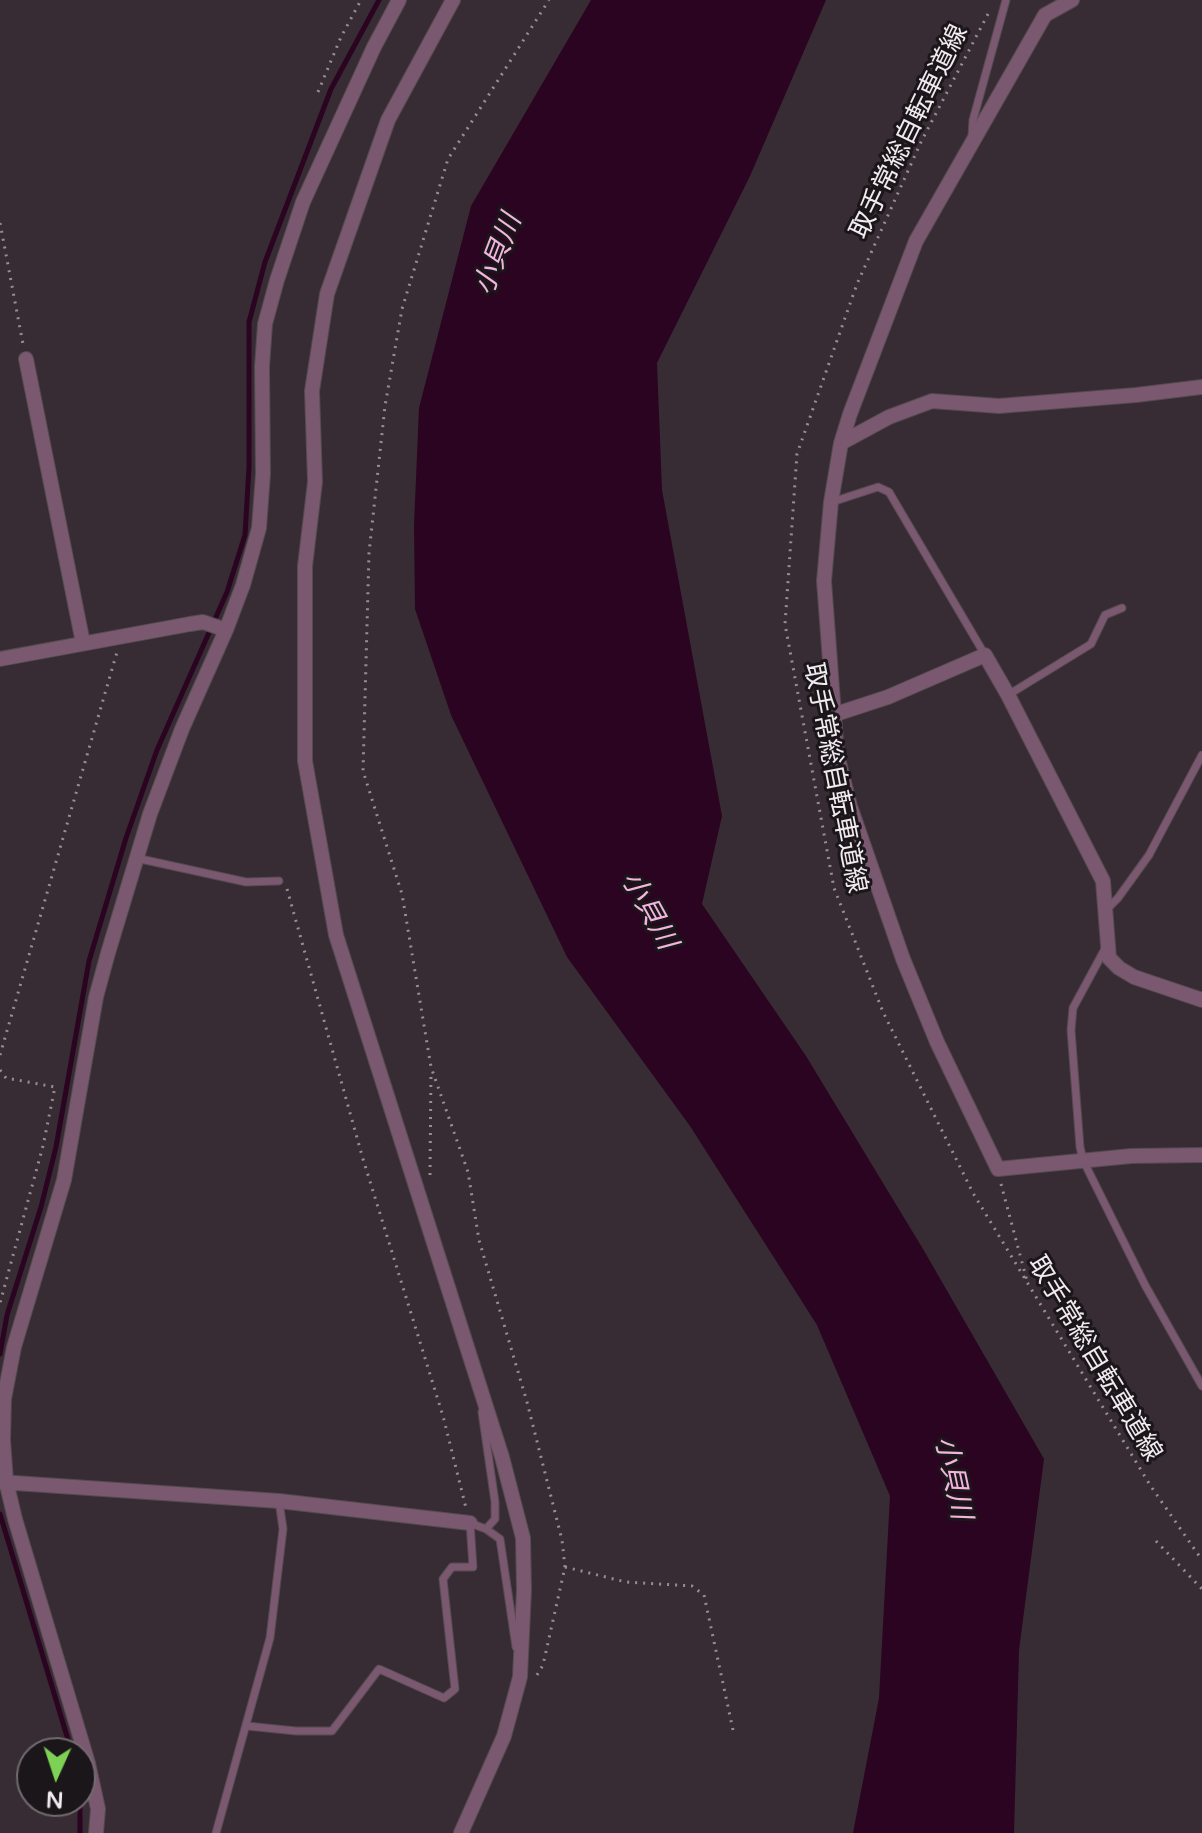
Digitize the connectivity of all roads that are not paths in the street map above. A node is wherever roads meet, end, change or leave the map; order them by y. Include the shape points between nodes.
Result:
1 (399, 0) edge
2 (453, 0) edge
3 (1006, 0) edge
4 (1072, 0) edge
5 (1045, 7) edge
6 (971, 142) junction
7 (26, 359) road end
8 (1202, 387) edge
9 (841, 443) junction
10 (831, 502) junction
11 (1122, 608) dead end
12 (226, 630) junction
13 (83, 643) junction
14 (985, 655) junction
15 (0, 659) edge
16 (1008, 695) junction
17 (833, 715) junction
18 (1202, 755) edge
19 (136, 858) junction
20 (279, 881) road end
21 (1107, 909) junction
22 (1106, 947) junction
23 (1202, 1000) edge
24 (1202, 1155) edge
25 (1083, 1160) junction
26 (478, 1381) junction
27 (1202, 1386) edge
28 (3, 1481) edge
29 (279, 1501) junction
30 (470, 1523) junction
31 (486, 1529) junction
32 (519, 1682) junction
33 (247, 1726) junction
34 (96, 1833) edge
35 (216, 1833) edge
36 (461, 1833) edge

1 - 12 street via 303,202 277,280 265,324 259,528
2 - 26 street via 388,120 327,294 312,391 315,482 305,566 305,761 336,935
3 - 6 lane
4 - 5 street
5 - 6 street
6 - 9 street via 916,241
7 - 13 street
8 - 9 street via 999,406 932,401
9 - 10 street
10 - 14 lane via 878,487 889,492
10 - 17 street via 824,581
11 - 16 lane via 1105,615 1091,644
12 - 13 street via 203,622
12 - 19 street via 182,729
13 - 15 street
14 - 16 street
14 - 17 street
16 - 21 street via 1103,881
17 - 25 street via 850,806 881,900 937,1042 998,1169
18 - 21 lane via 1149,855
19 - 20 lane via 246,882
19 - 28 street via 96,997 64,1180 14,1347 4,1399
21 - 22 street
22 - 23 street via 1109,958 1134,977
22 - 25 lane via 1073,1008
24 - 25 street
25 - 27 lane
26 - 31 lane via 495,1502 495,1519
26 - 32 street via 523,1538
28 - 29 street
28 - 34 street via 88,1763 98,1809
29 - 30 street
29 - 33 lane via 283,1529 270,1638
30 - 31 lane
30 - 33 lane via 473,1567 452,1567 443,1579 455,1689 444,1698 379,1669 332,1731
31 - 32 lane via 500,1539
32 - 36 street via 504,1736
33 - 35 lane

